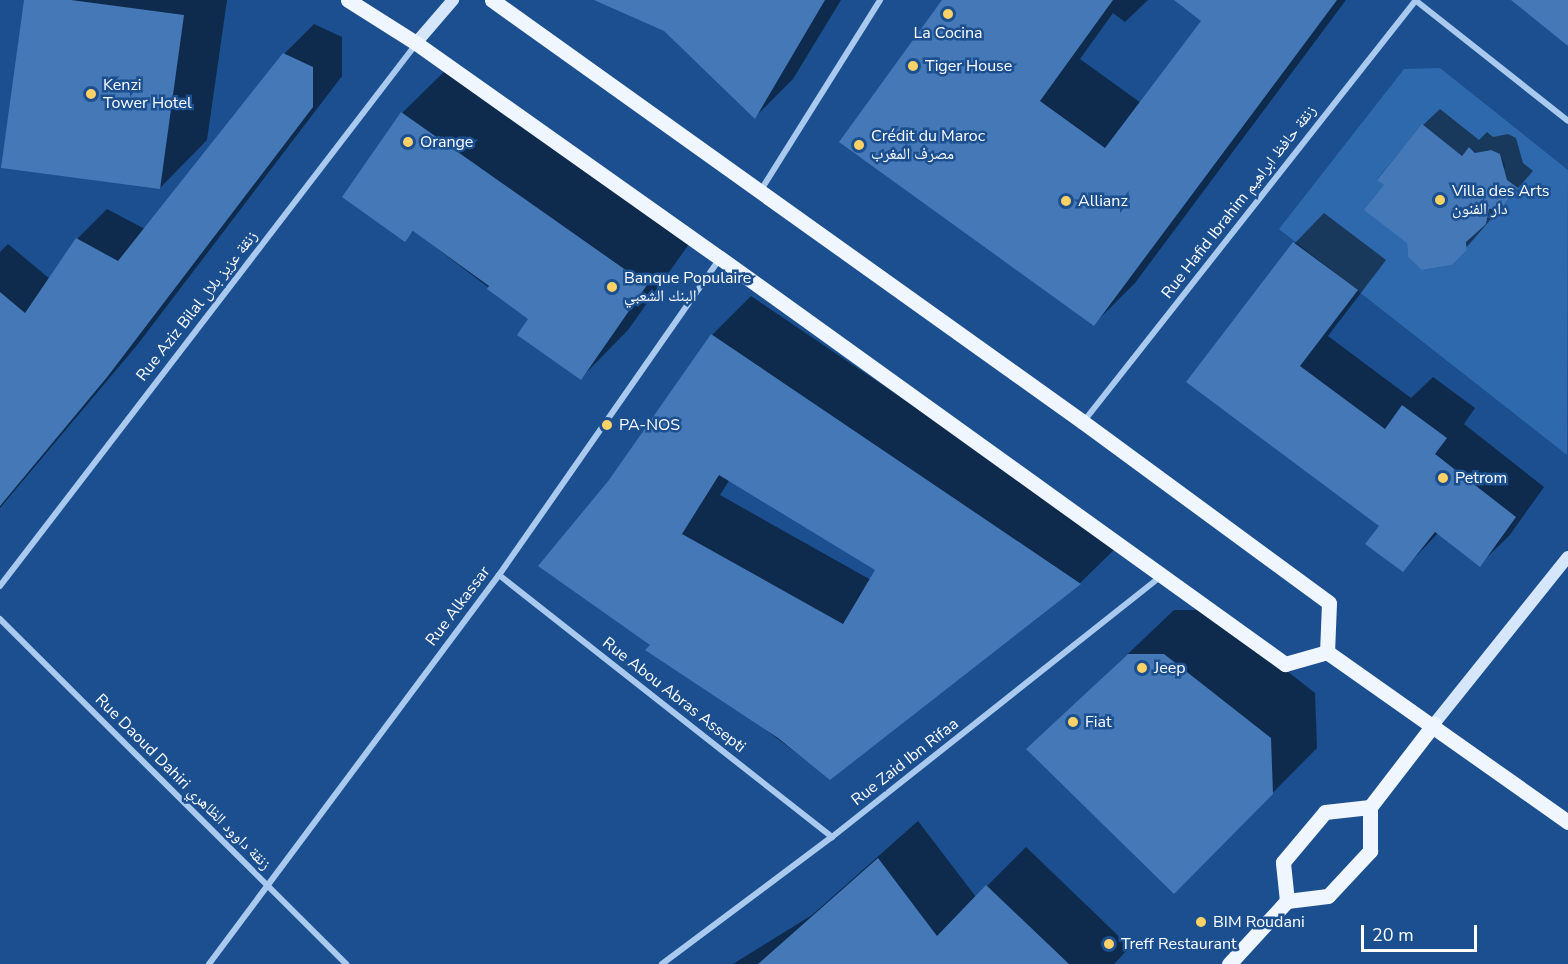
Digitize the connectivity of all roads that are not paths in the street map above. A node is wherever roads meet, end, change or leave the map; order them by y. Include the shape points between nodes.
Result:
1 (348, 0) edge
2 (453, 0) edge
3 (492, 0) edge
4 (880, 0) edge
5 (1416, 0) edge
6 (416, 44) junction
7 (1568, 121) edge
8 (760, 191) junction
9 (720, 258) junction
10 (1083, 422) junction
11 (1568, 557) edge
12 (499, 575) junction
13 (1160, 577) junction
14 (0, 586) edge
15 (0, 619) edge
16 (1327, 652) junction
17 (1434, 724) junction
18 (1370, 807) junction
19 (1568, 822) edge
20 (832, 837) junction
21 (266, 885) junction
22 (1287, 901) junction
23 (209, 964) edge
24 (346, 964) edge
25 (662, 964) edge
26 (1229, 964) edge

1 - 6 main road
2 - 6 main road
3 - 8 main road
4 - 8 street
5 - 7 street
5 - 10 street, Rue Hafid Ibrahim زنقة حافظ ابراهيم
6 - 9 main road
6 - 14 street, Rue Aziz Bilal زنقة عزيز بلال
8 - 10 main road
9 - 12 street, Rue Alkassar
9 - 13 main road
10 - 16 main road via 1329,603
11 - 17 main road
12 - 20 street, Rue Abou Abras Assepti
12 - 21 street, Rue Alkassar
13 - 16 main road via 1285,664
13 - 20 street, Rue Zaid Ibn Rifaa
15 - 21 street, Rue Daoud Dahiri زنقة داوود الظاهري
16 - 17 main road
17 - 18 main road
17 - 19 main road
18 - 22 main road via 1370,851 1328,896
18 - 22 main road via 1325,812 1283,862
20 - 25 street, Rue Zaid Ibn Rifaa
21 - 23 street, Rue Alkassar
21 - 24 street, Rue Daoud Dahiri زنقة داوود الظاهري
22 - 26 main road

